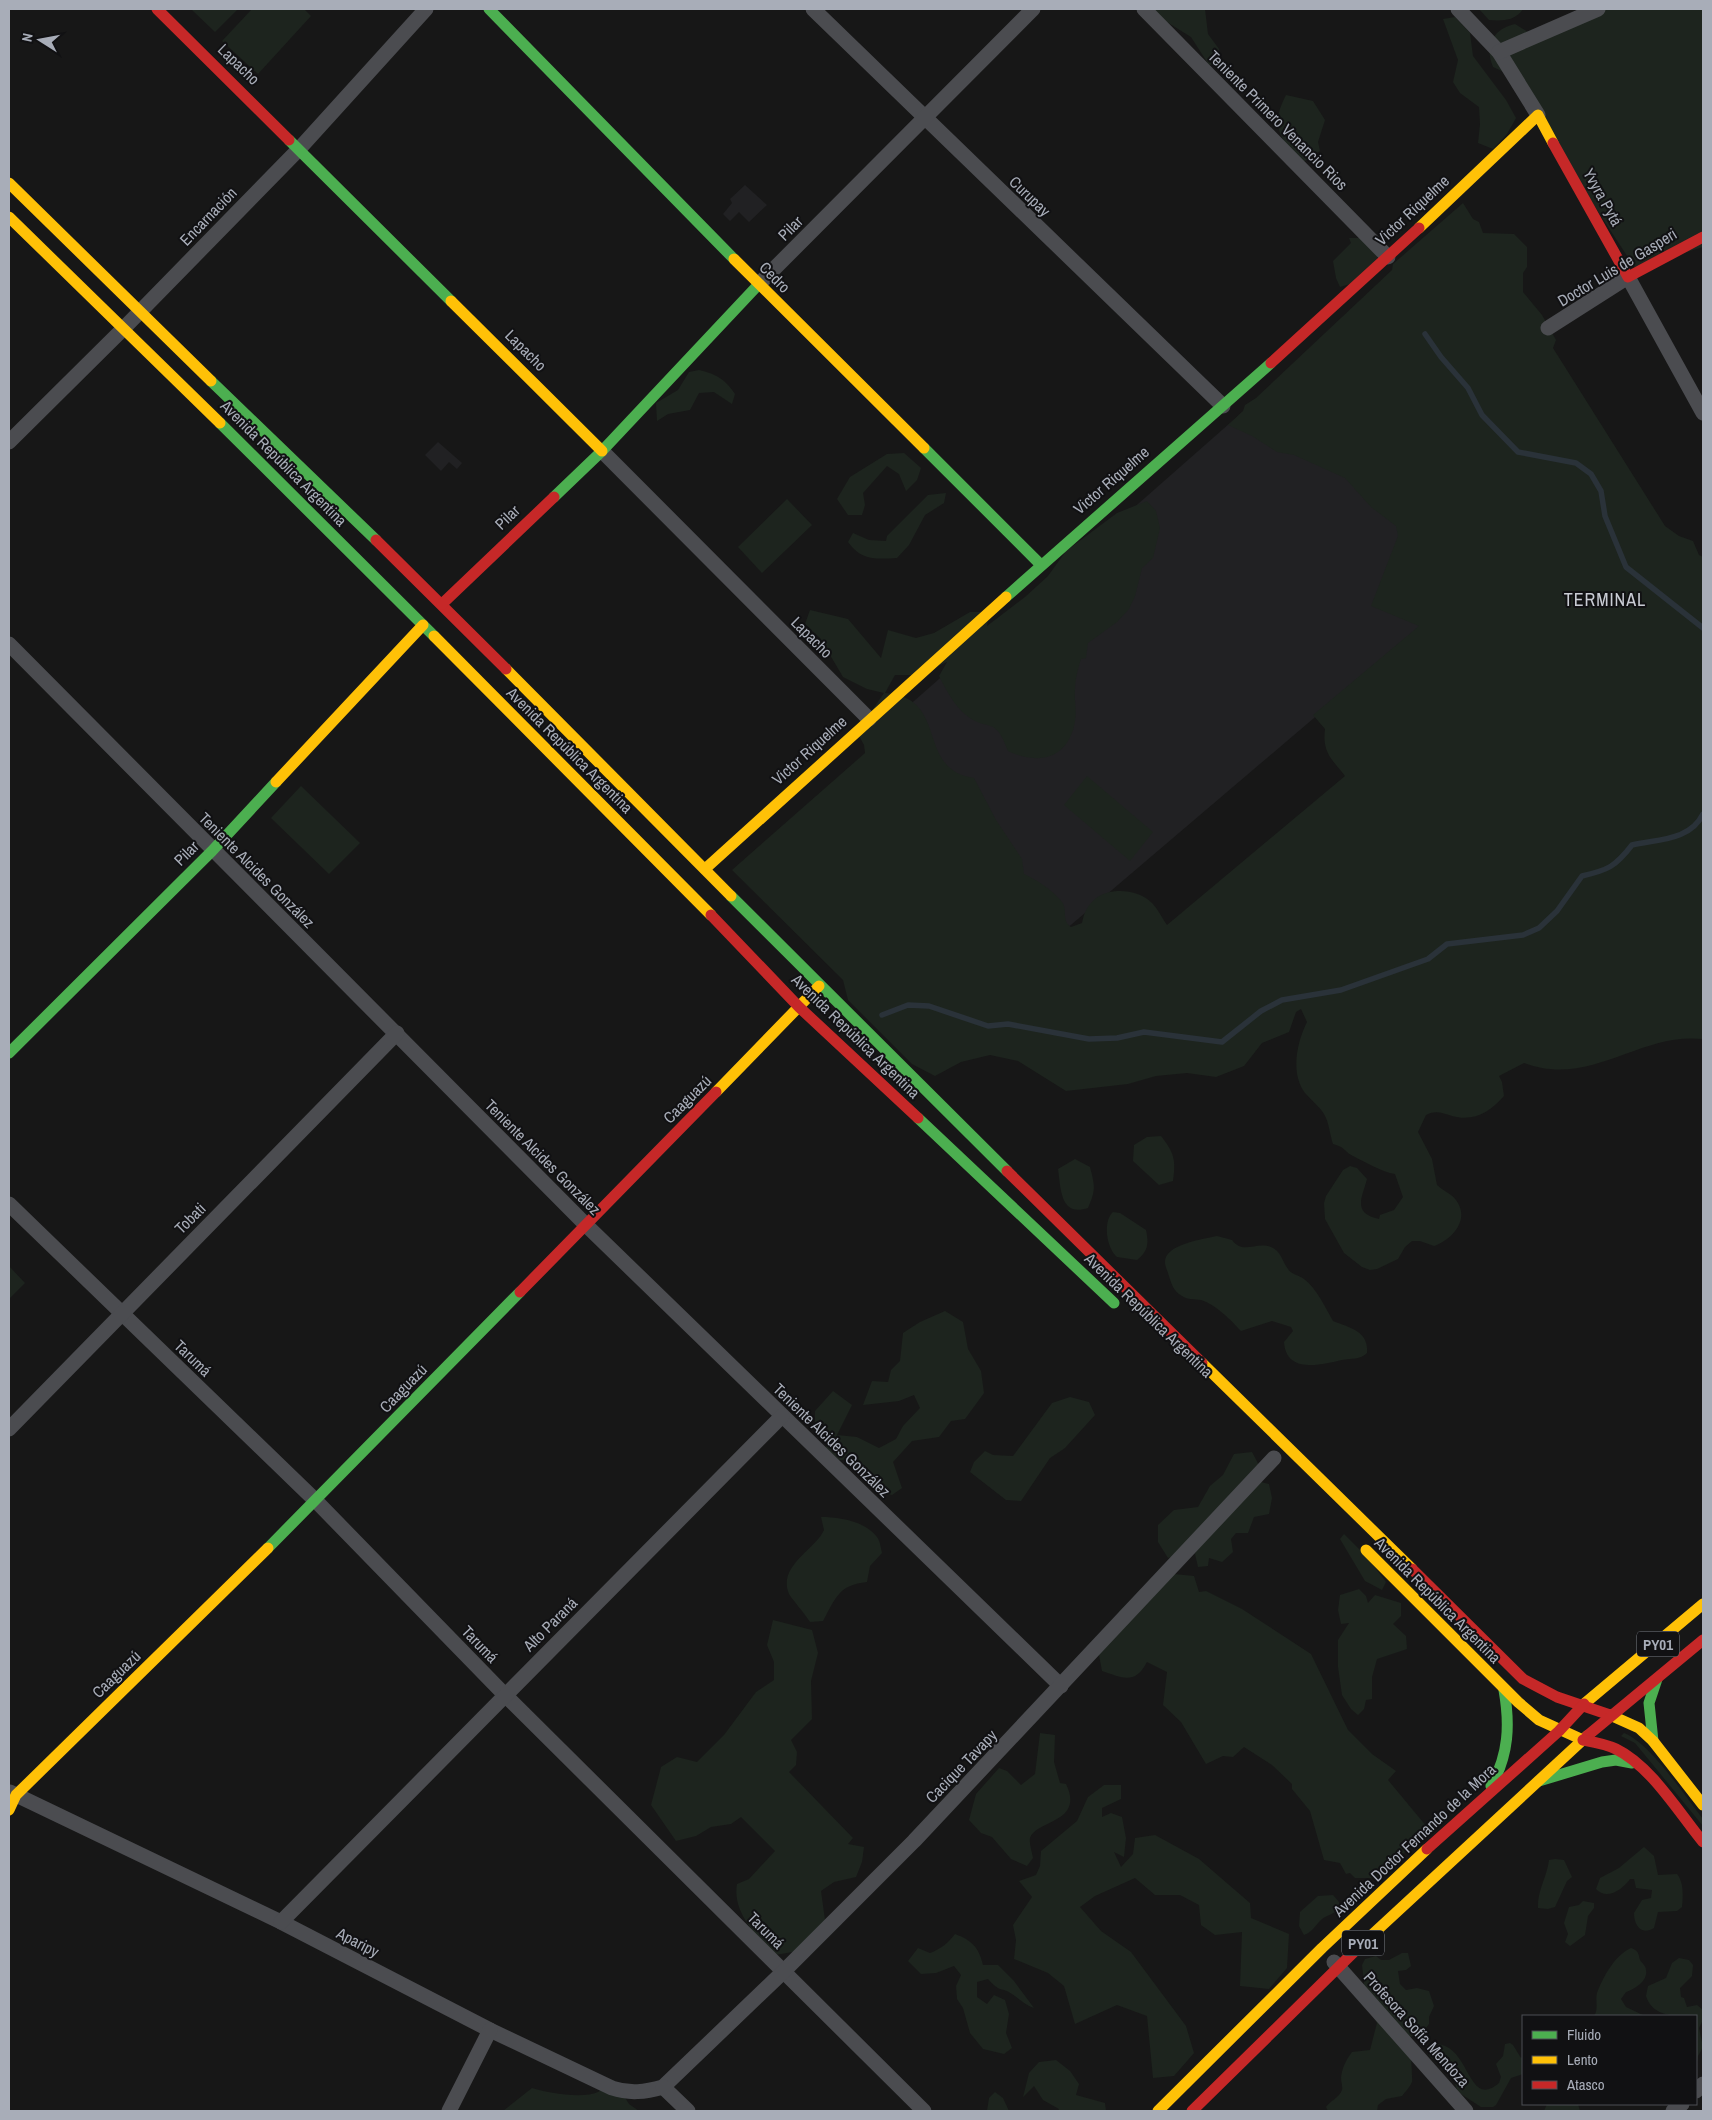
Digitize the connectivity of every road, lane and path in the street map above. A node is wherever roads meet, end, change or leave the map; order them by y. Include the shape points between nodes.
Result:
1 (157, 9) edge
2 (426, 9) edge
3 (489, 9) edge
4 (813, 9) edge
5 (1033, 9) edge
6 (1144, 9) edge
7 (1458, 9) edge
8 (1598, 9) edge
9 (1499, 52) junction
10 (1538, 115) junction
11 (923, 118) junction
12 (300, 148) junction
13 (9, 183) edge
14 (9, 217) edge
15 (1703, 237) edge
16 (1388, 257) junction
17 (1628, 277) junction
18 (759, 284) junction
19 (139, 312) junction
20 (124, 328) junction
21 (1548, 328) dead end
22 (1223, 406) junction
23 (1703, 413) edge
24 (9, 442) edge
25 (602, 451) junction
26 (1041, 565) junction
27 (442, 604) junction
28 (422, 625) junction
29 (9, 644) edge
30 (869, 718) junction
31 (212, 851) junction
32 (704, 869) junction
33 (819, 986) junction
34 (799, 1007) junction
35 (397, 1033) junction
36 (9, 1053) edge
37 (9, 1204) edge
38 (586, 1225) junction
39 (122, 1313) junction
40 (1124, 1314) dead end
41 (782, 1416) junction
42 (9, 1429) edge
43 (1270, 1455) joint
44 (1285, 1469) dead end
45 (316, 1501) junction
46 (1359, 1543) dead end
47 (1703, 1604) edge
48 (1703, 1640) edge
49 (1657, 1680) junction
50 (1611, 1682) junction
51 (1533, 1685) junction
52 (1061, 1686) junction
53 (1504, 1690) junction
54 (505, 1694) junction
55 (1582, 1706) junction
56 (1610, 1715) junction
57 (1559, 1730) junction
58 (1583, 1740) junction
59 (1653, 1741) junction
60 (1638, 1765) junction
61 (1539, 1781) junction
62 (12, 1793) edge
63 (1482, 1800) junction
64 (1703, 1806) edge
65 (9, 1810) edge
66 (1703, 1842) edge
67 (281, 1922) junction
68 (1322, 1948) junction
69 (1339, 1967) junction
70 (783, 1972) junction
71 (490, 2030) junction
72 (663, 2087) junction
73 (449, 2111) edge
74 (688, 2111) edge
75 (924, 2111) edge
76 (1158, 2111) edge
77 (1192, 2111) edge
78 (1466, 2111) edge

1 - 12 main road, Lapacho
2 - 12 street, Encarnación
3 - 18 main road, Cedro
4 - 11 street, Curupay
5 - 11 street, Pilar
6 - 16 street, Teniente Primero Venancio Rios
7 - 9 street, Yvyra Pytá
8 - 9 street
9 - 10 street, Yvyra Pytá
10 - 16 main road, Victor Riquelme
10 - 17 main road, Yvyra Pytá
11 - 18 street, Pilar
11 - 22 street, Curupay
12 - 19 street, Encarnación
12 - 25 main road, Lapacho
13 - 19 main road, Avenida República Argentina
14 - 20 main road, Avenida República Argentina
15 - 17 main road, Doctor Luis de Gasperi
16 - 22 main road, Victor Riquelme
17 - 21 street, Doctor Luis de Gasperi
17 - 23 street, Yvyra Pytá
18 - 25 main road, Pilar
18 - 26 main road, Cedro
19 - 20 street, Encarnación
19 - 27 main road, Avenida República Argentina
20 - 24 street, Encarnación
20 - 28 main road, Avenida República Argentina
22 - 26 main road, Victor Riquelme
25 - 27 main road, Pilar
25 - 30 street, Lapacho
26 - 30 main road, Victor Riquelme
27 - 28 street, Pilar
27 - 32 main road, Avenida República Argentina
28 - 31 main road, Pilar
28 - 34 main road, Avenida República Argentina
29 - 31 street, Teniente Alcides González
30 - 32 main road, Victor Riquelme
31 - 35 street, Teniente Alcides González
31 - 36 main road, Pilar
32 - 33 main road, Avenida República Argentina
33 - 34 main road, Caaguazú
33 - 51 main road, Avenida República Argentina via 1523,1679
34 - 38 main road, Caaguazú
34 - 40 main road, Avenida República Argentina
35 - 38 street, Teniente Alcides González
35 - 39 street, Tobati
37 - 39 street, Tarumá
38 - 41 street, Teniente Alcides González
38 - 45 main road, Caaguazú
39 - 42 street, Tobati
39 - 45 street, Tarumá
41 - 52 street, Teniente Alcides González
41 - 54 street, Alto Paraná
43 - 44 main road
43 - 52 street, Cacique Tavapy
45 - 54 street, Tarumá
45 - 62 main road, Caaguazú
46 - 53 main road, Avenida República Argentina
47 - 50 main road, Avenida Doctor Fernando de la Mora / PY01
48 - 49 main road, PY01
49 - 56 main road, PY01
49 - 59 main road via 1649,1703
50 - 51 main road via 1586,1692 1562,1692
50 - 55 main road, Avenida Doctor Fernando de la Mora / PY01
51 - 55 main road, Avenida República Argentina
52 - 70 street, Cacique Tavapy via 914,1841
53 - 57 main road, Avenida República Argentina via 1539,1720
53 - 63 main road via 1508,1710 1506,1753 1501,1771
54 - 67 street, Alto Paraná
54 - 70 street, Tarumá
55 - 56 main road, Avenida República Argentina
55 - 57 main road, Avenida Doctor Fernando de la Mora / PY01
56 - 58 main road, PY01
56 - 59 main road, Avenida República Argentina via 1639,1728
57 - 58 main road, Avenida República Argentina
57 - 63 main road, Avenida Doctor Fernando de la Mora / PY01
58 - 60 main road, Avenida República Argentina via 1611,1746
58 - 61 main road, PY01
59 - 64 main road, Avenida República Argentina
60 - 61 main road via 1620,1759 1606,1759
60 - 66 main road, Avenida República Argentina
61 - 69 main road, PY01
62 - 65 main road, Caaguazú
62 - 67 street, Aparipy
63 - 68 main road, Avenida Doctor Fernando de la Mora / PY01
67 - 71 street, Aparipy
68 - 69 street, Profesora Sofía Mendoza
68 - 76 main road, Avenida Doctor Fernando de la Mora / PY01
69 - 77 main road, PY01
69 - 78 street, Profesora Sofía Mendoza
70 - 72 street, Cacique Tavapy
70 - 75 street, Tarumá
71 - 72 street, Aparipy via 612,2088 636,2092
71 - 73 street
72 - 74 street

